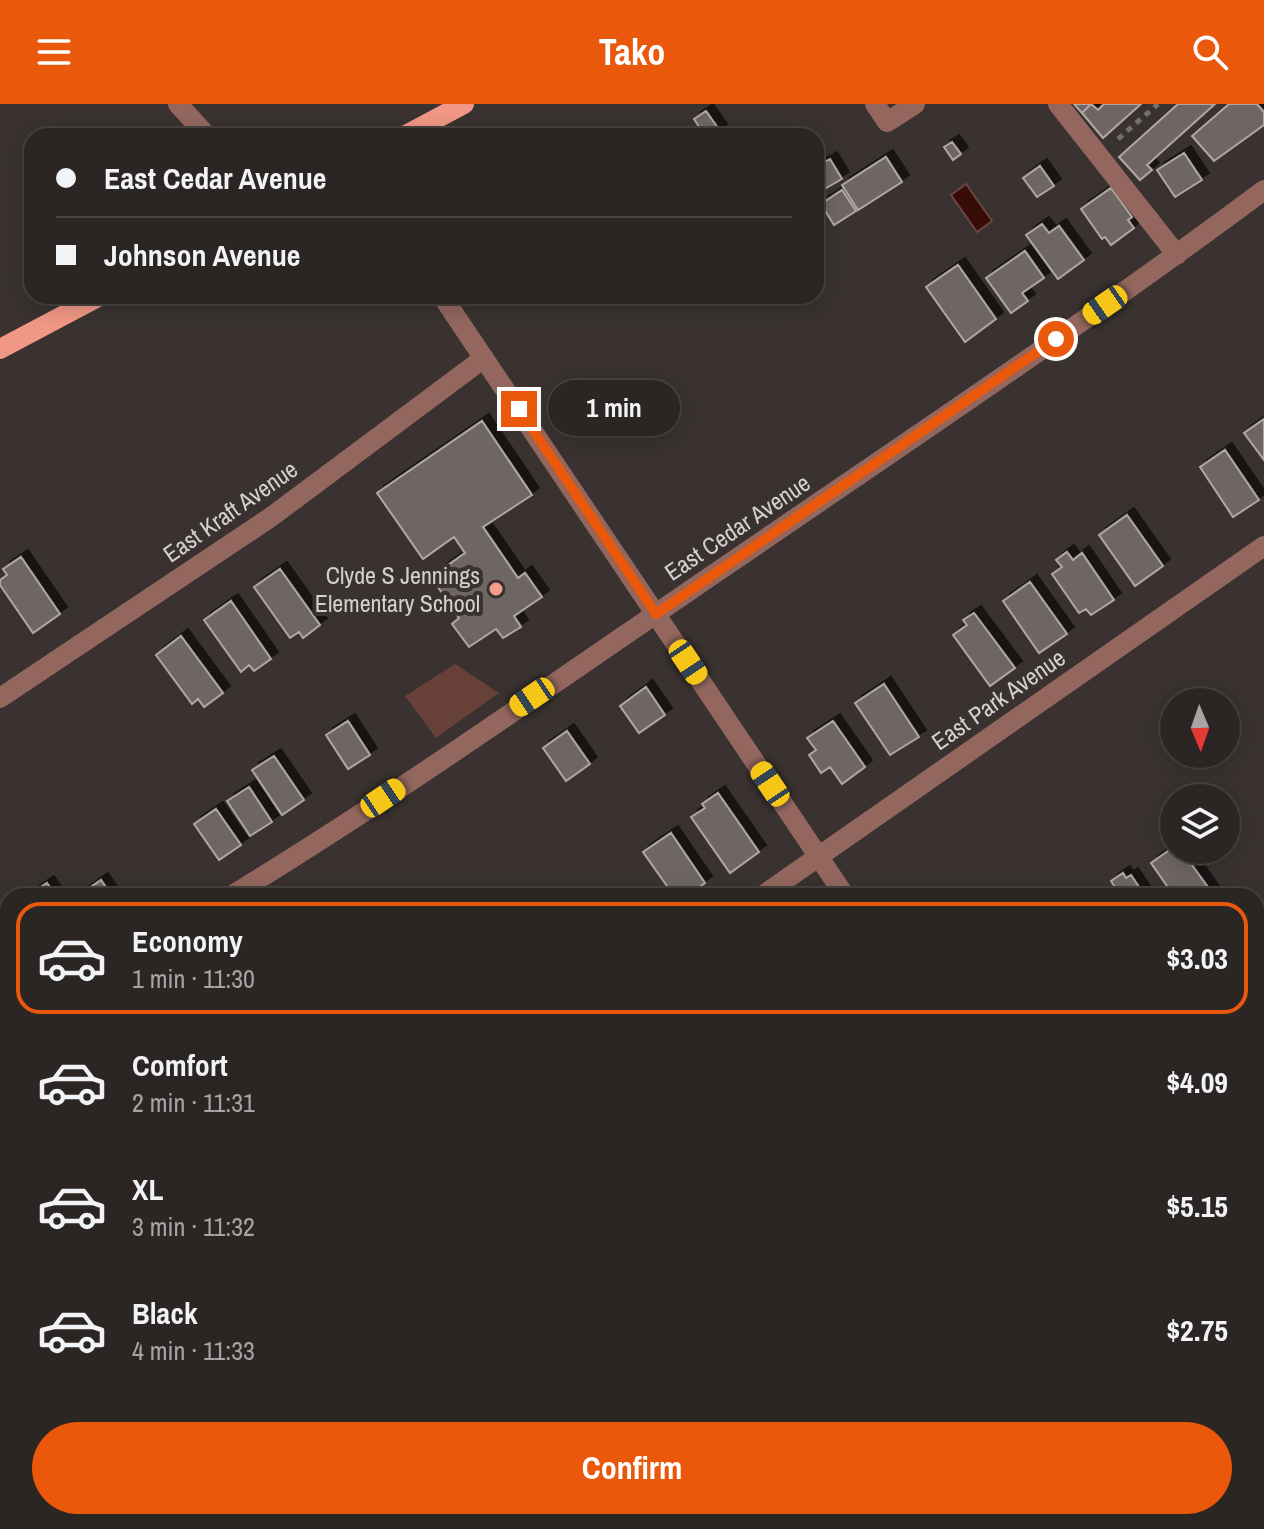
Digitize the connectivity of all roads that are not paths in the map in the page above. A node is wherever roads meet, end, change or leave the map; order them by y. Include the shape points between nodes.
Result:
1 (178, 104) edge
2 (464, 104) edge
3 (875, 104) edge
4 (915, 104) edge
5 (1058, 104) edge
6 (200, 128) edge
7 (419, 128) edge
8 (1264, 190) edge
9 (1177, 255) junction
10 (85, 304) edge
11 (447, 304) edge
12 (0, 349) edge
13 (484, 358) junction
14 (1264, 546) edge
15 (656, 614) junction
16 (0, 698) edge
17 (819, 857) junction
18 (244, 888) edge
19 (774, 888) edge
20 (840, 888) edge

1 - 6 street
2 - 7 main road
3 - 4 street via 887,122
5 - 9 street
8 - 9 street, East Cedar Avenue
9 - 15 street, East Cedar Avenue
10 - 12 main road
11 - 13 street
13 - 15 street
13 - 16 street, East Kraft Avenue via 271,517
14 - 17 street, East Park Avenue
15 - 17 street
15 - 18 street, East Cedar Avenue
17 - 19 street, East Park Avenue
17 - 20 street

